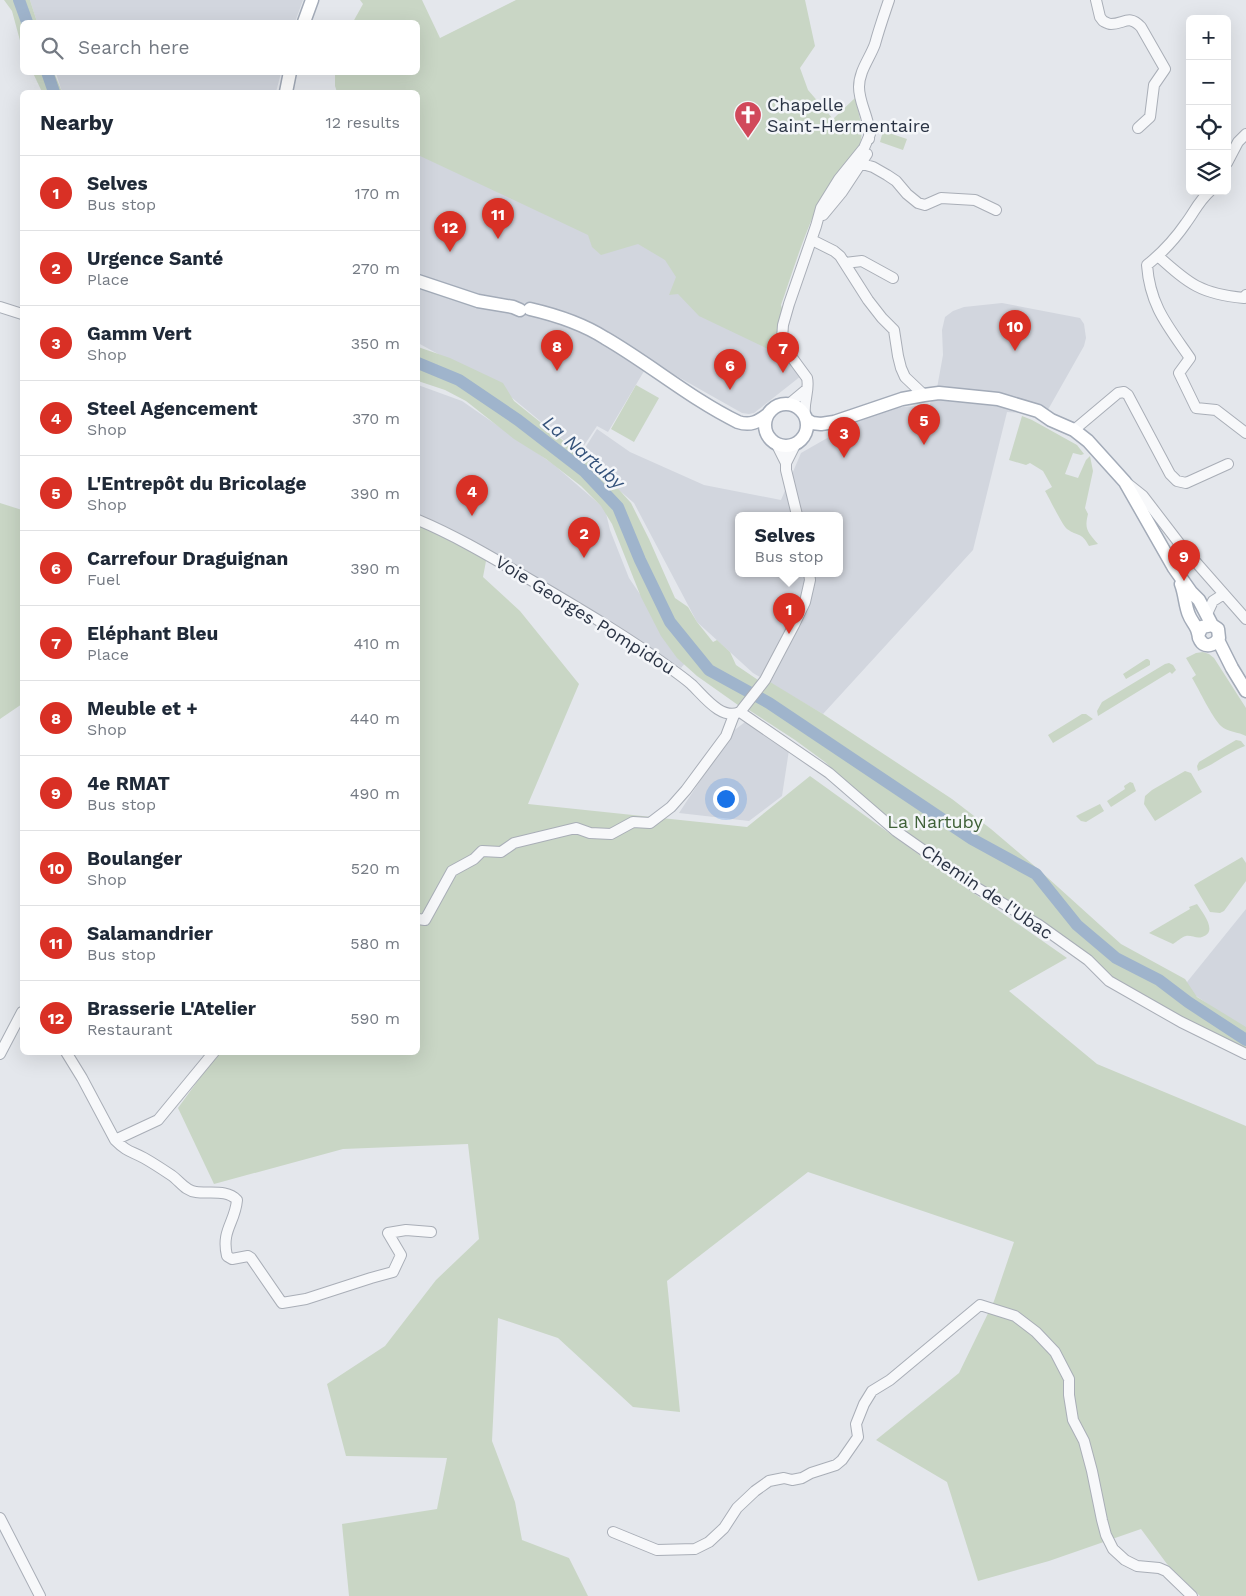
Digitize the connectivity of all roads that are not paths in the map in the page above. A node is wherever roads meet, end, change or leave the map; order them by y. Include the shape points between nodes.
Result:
1 (312, 0) edge
2 (889, 0) edge
3 (1096, 0) edge
4 (305, 20) edge
5 (289, 75) edge
6 (286, 90) edge
7 (1138, 128) dead end
8 (1246, 134) edge
9 (1231, 155) edge
10 (858, 163) junction
11 (1206, 195) edge
12 (996, 210) dead end
13 (812, 240) junction
14 (1158, 256) junction
15 (845, 263) junction
16 (893, 278) dead end
17 (420, 282) edge
18 (1246, 295) edge
19 (0, 307) edge
20 (20, 313) edge
21 (808, 388) junction
22 (924, 394) junction
23 (972, 400) junction
24 (893, 402) junction
25 (789, 404) junction
26 (767, 415) junction
27 (806, 418) junction
28 (844, 420) junction
29 (1074, 430) junction
30 (1246, 433) edge
31 (800, 440) junction
32 (776, 443) junction
33 (786, 463) junction
34 (1228, 464) dead end
35 (1125, 482) junction
36 (796, 512) edge
37 (420, 521) edge
38 (1174, 568) junction
39 (810, 577) edge
40 (1224, 594) junction
41 (1199, 600) junction
42 (1213, 601) junction
43 (1186, 604) junction
44 (1246, 619) edge
45 (1210, 620) junction
46 (1199, 633) junction
47 (1214, 643) junction
48 (1246, 691) edge
49 (739, 712) junction
50 (420, 919) edge
51 (20, 1016) edge
52 (0, 1054) edge
53 (1246, 1054) edge
54 (68, 1055) edge
55 (212, 1055) edge
56 (115, 1140) junction
57 (430, 1232) dead end
58 (0, 1518) edge
59 (613, 1532) dead end
60 (40, 1596) edge
61 (1192, 1596) edge

1 - 4 main road
2 - 10 street via 861,73 860,98 870,134
3 - 7 street via 1103,22 1136,22 1165,69 1154,85 1150,117
5 - 6 main road
8 - 9 street
10 - 12 street via 873,167 896,181 918,203 925,205 941,198 975,200
10 - 13 street via 839,179 827,197
11 - 14 street
13 - 15 street via 834,251
13 - 21 street via 789,304 782,339 807,378
14 - 18 street via 1195,286 1224,296 1244,298
14 - 30 street via 1147,265 1148,277 1158,310 1190,358 1179,373 1196,408 1216,410
15 - 16 street via 862,261
15 - 22 street via 873,306 894,330 905,377
17 - 26 main road via 478,301 543,312 570,322 605,338 738,422 750,424
19 - 20 street
21 - 25 street
21 - 27 street via 804,404
22 - 23 main road via 944,393
22 - 24 main road
23 - 24 main road
23 - 29 main road via 1010,401
24 - 28 main road
25 - 26 main road via 778,405
25 - 27 main road via 797,406
26 - 32 main road via 767,435
27 - 28 main road via 820,424
27 - 31 main road via 807,426
28 - 31 main road
29 - 34 street via 1118,393 1124,392 1177,481 1186,483
29 - 35 main road
31 - 32 main road via 784,446
31 - 33 street
32 - 33 street
33 - 36 street
35 - 38 main road
35 - 40 street via 1143,496
37 - 49 street, Voie Georges Pompidou via 484,552 627,638 688,682 710,704 727,714
38 - 41 main road
38 - 43 main road
39 - 49 street via 806,602 765,680
40 - 42 street
40 - 44 street
41 - 42 street
41 - 43 main road
41 - 45 main road
42 - 45 street
43 - 46 main road
45 - 46 main road
45 - 47 main road via 1219,632
46 - 47 main road via 1202,643
47 - 48 main road
49 - 50 street via 726,736 686,790 650,823 634,822 611,834 590,833 576,828 514,843 501,852 482,851 452,871 425,920
49 - 53 street, Chemin de l'Ubac via 829,773 904,836 977,888 1039,925 1088,960 1109,981
51 - 52 street
54 - 56 street
55 - 56 street via 158,1120
56 - 57 street via 125,1150 173,1176 188,1190 234,1197 237,1200 236,1210 227,1228 227,1256 232,1259 248,1256 282,1303 306,1299 393,1272 401,1255 388,1232
58 - 60 street
59 - 61 street via 657,1550 695,1549 709,1542 755,1491 770,1481 802,1478 836,1465 858,1437 856,1424 872,1391 980,1305 1015,1316 1055,1352 1069,1379 1074,1420 1084,1441 1106,1535 1114,1549 1125,1560 1138,1566 1166,1571

